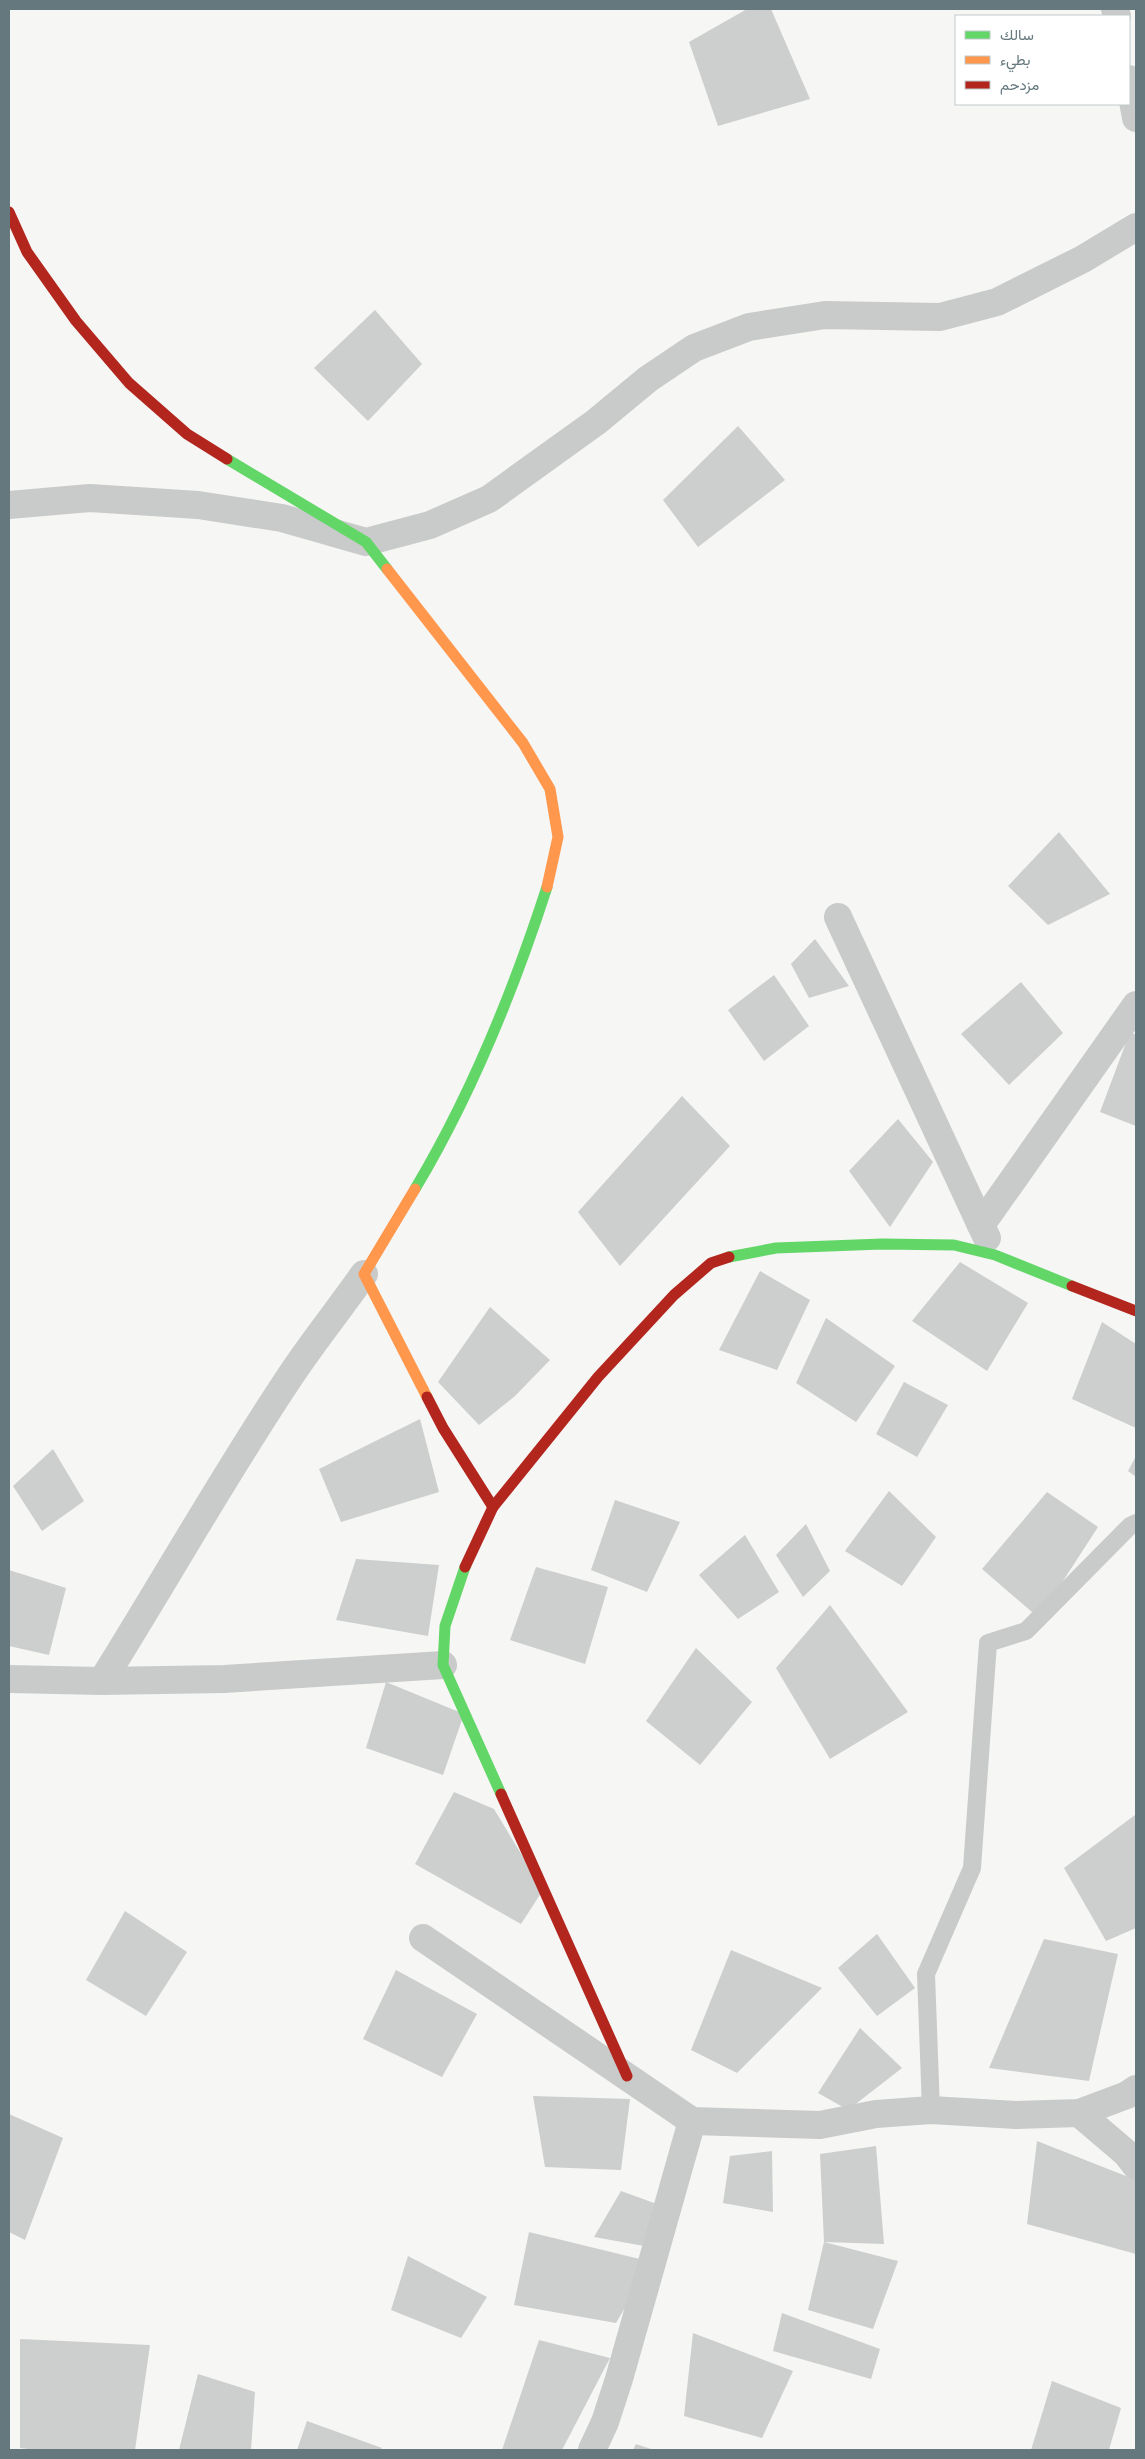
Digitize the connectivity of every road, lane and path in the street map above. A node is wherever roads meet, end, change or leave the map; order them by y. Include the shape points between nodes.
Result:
1 (1130, 85) edge
2 (1136, 118) edge
3 (9, 212) edge
4 (1136, 227) edge
5 (9, 505) edge
6 (366, 542) junction
7 (838, 917) dead end
8 (1136, 1006) edge
9 (980, 1225) junction
10 (995, 1255) junction
11 (364, 1274) junction
12 (1136, 1312) edge
13 (493, 1507) junction
14 (1136, 1523) edge
15 (443, 1665) junction
16 (9, 1679) edge
17 (102, 1681) junction
18 (423, 1938) dead end
19 (627, 2076) junction
20 (1136, 2089) edge
21 (931, 2110) junction
22 (1079, 2113) junction
23 (692, 2121) junction
24 (1136, 2166) edge
25 (592, 2450) edge

1 - 2 street
3 - 6 street via 27,252 76,321 129,384 187,434
4 - 6 street via 1083,259 997,302 940,317 825,315 749,327 694,348 489,499 430,525
5 - 6 street via 90,498 198,505 282,518
6 - 11 street via 523,743 550,789 558,837 551,874 536,920 482,1057 430,1164
7 - 9 street
8 - 9 street
9 - 10 street
10 - 12 street
10 - 13 street via 954,1245 882,1244 776,1248 711,1262 674,1295 598,1377
11 - 13 street via 443,1428
11 - 17 street via 294,1371
13 - 15 street via 467,1560 444,1626
14 - 21 lane via 1026,1631 988,1643 972,1868 926,1974
15 - 17 street via 224,1679
15 - 19 street
16 - 17 street
18 - 19 street
19 - 23 street
20 - 22 street via 1127,2096
21 - 22 street via 1016,2115
21 - 23 street via 876,2114 820,2125
22 - 24 street via 1126,2153
23 - 25 street via 619,2379

